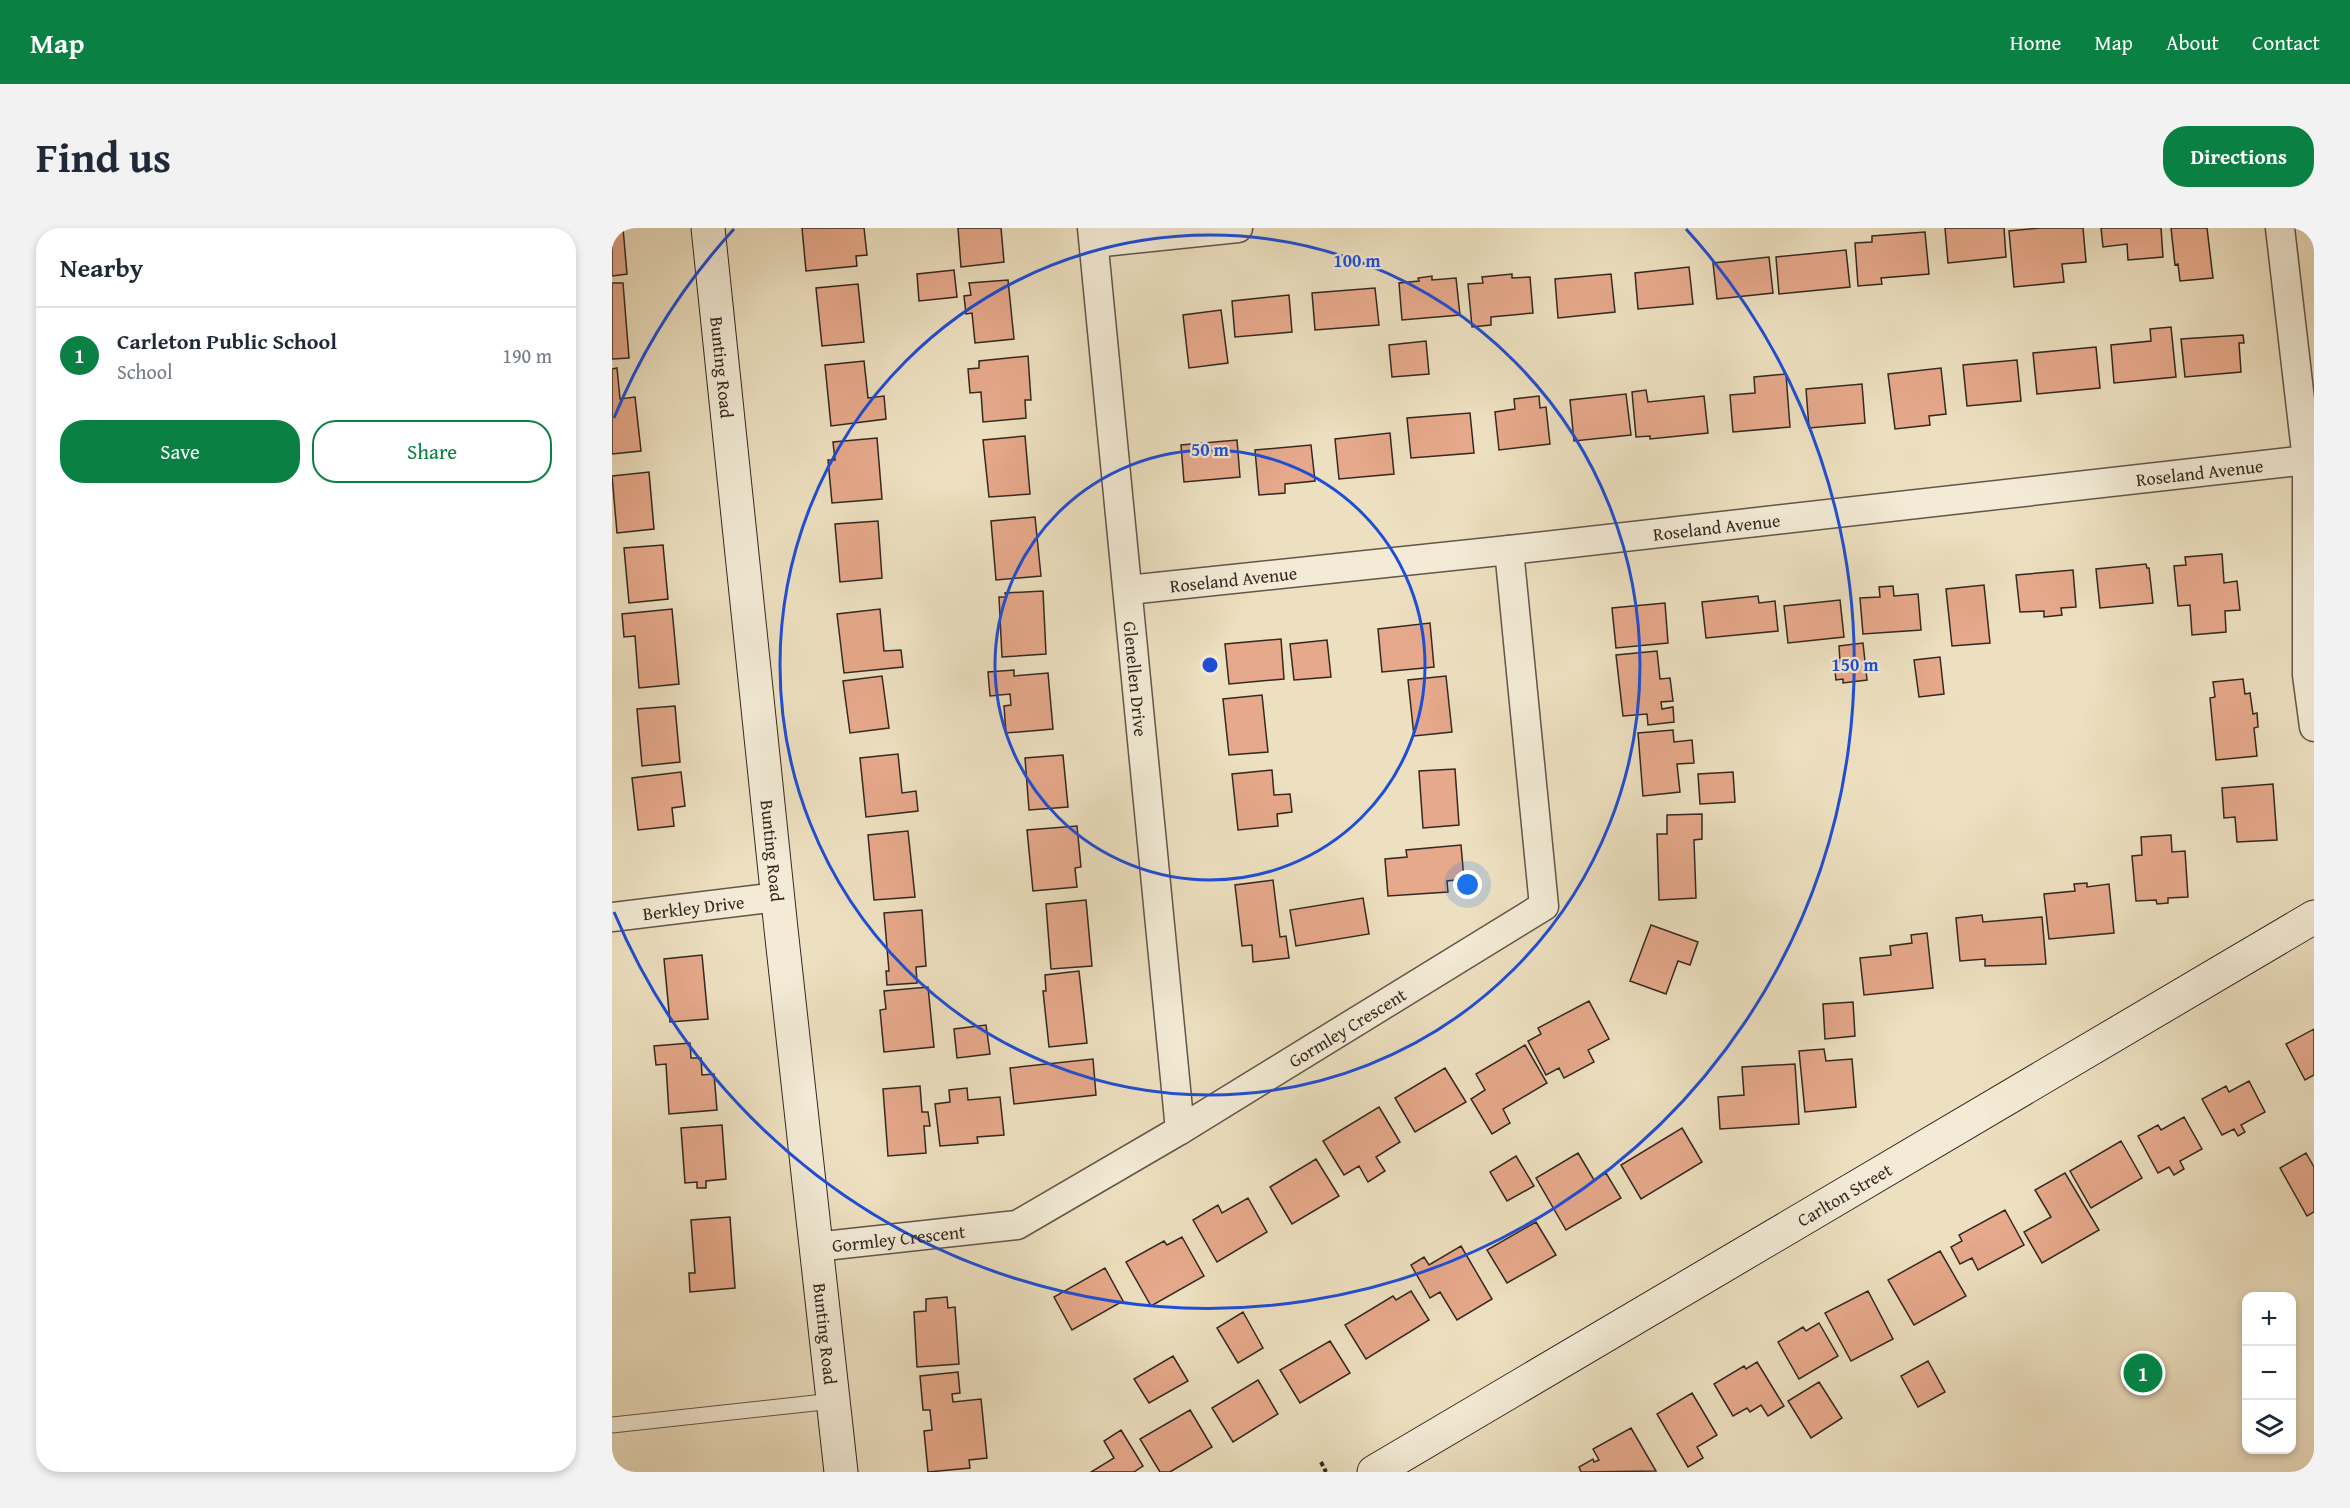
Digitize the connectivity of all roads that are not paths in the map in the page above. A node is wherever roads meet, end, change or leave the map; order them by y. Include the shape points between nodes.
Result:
1 (708, 228) edge
2 (1238, 228) edge
3 (2280, 228) edge
4 (1093, 235) edge
5 (2307, 460) junction
6 (1509, 550) junction
7 (1128, 590) junction
8 (2314, 726) edge
9 (777, 897) junction
10 (2314, 916) edge
11 (612, 917) edge
12 (1180, 1130) junction
13 (815, 1248) junction
14 (833, 1401) junction
15 (612, 1425) edge
16 (841, 1472) edge
17 (1374, 1472) edge

1 - 9 main road, Bunting Road
2 - 4 street
3 - 5 street
4 - 7 street, Glenellen Drive
5 - 6 street, Roseland Avenue
5 - 8 street via 2307,675
6 - 7 street, Roseland Avenue
6 - 12 street, Gormley Crescent via 1544,906
7 - 12 street, Glenellen Drive
9 - 11 street, Berkley Drive
9 - 13 main road, Bunting Road
10 - 17 main road, Carlton Street
12 - 13 street, Gormley Crescent via 1017,1225
13 - 14 main road, Bunting Road
14 - 15 lane
14 - 16 main road, Bunting Road

